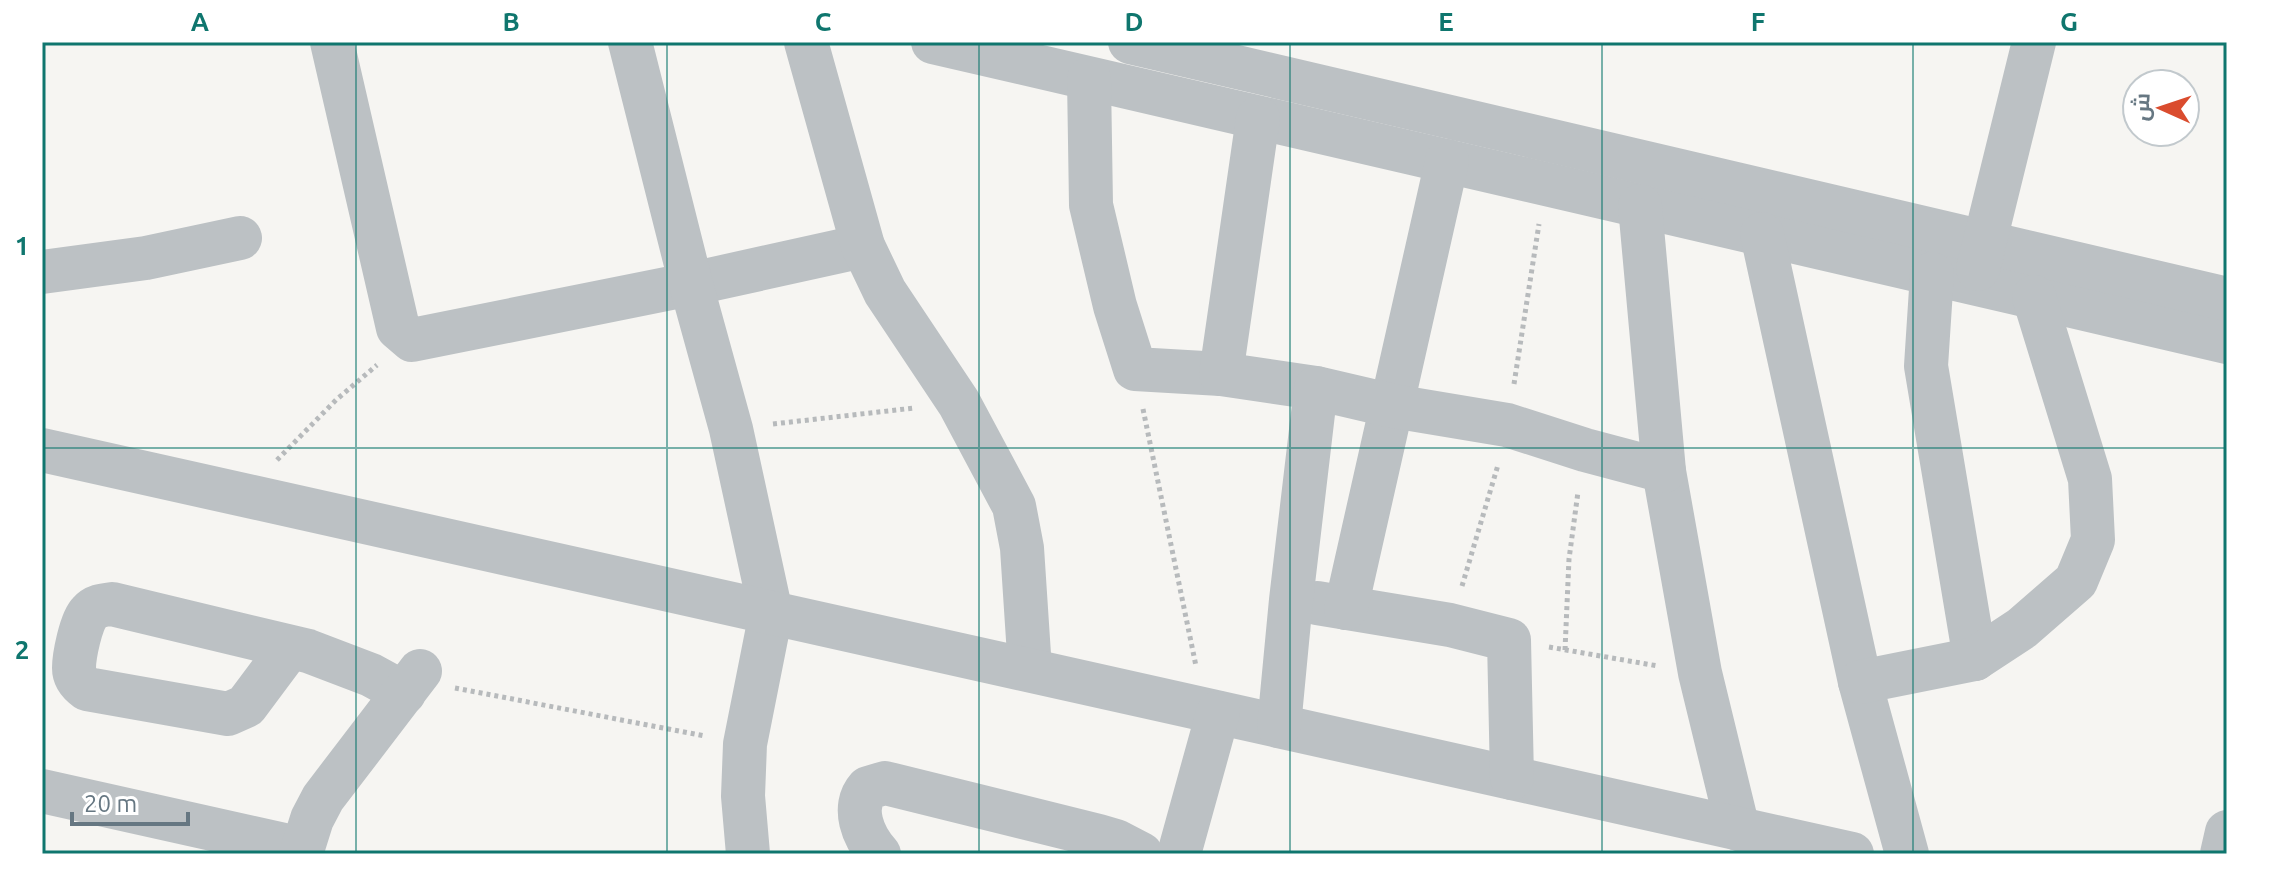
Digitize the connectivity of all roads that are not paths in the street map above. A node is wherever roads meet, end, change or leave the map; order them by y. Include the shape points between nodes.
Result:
1 (332, 42) edge
2 (630, 42) edge
3 (806, 42) edge
4 (933, 42) edge
5 (1130, 42) edge
6 (2034, 42) edge
7 (1176, 53) junction
8 (1089, 79) junction
9 (1167, 96) junction
10 (1258, 118) junction
11 (1447, 161) junction
12 (1640, 206) junction
13 (1762, 234) junction
14 (240, 238) dead end
15 (1985, 242) junction
16 (863, 246) junction
17 (42, 272) edge
18 (1953, 279) junction
19 (691, 284) junction
20 (2034, 297) junction
21 (2227, 299) edge
22 (2227, 342) edge
23 (1221, 374) junction
24 (1316, 388) junction
25 (1393, 406) junction
26 (42, 450) edge
27 (1664, 471) junction
28 (1291, 600) junction
29 (1346, 608) junction
30 (771, 613) junction
31 (290, 647) dead end
32 (1975, 659) junction
33 (1030, 670) junction
34 (1860, 682) junction
35 (1211, 711) junction
36 (1279, 726) junction
37 (1512, 778) junction
38 (42, 791) edge
39 (1738, 829) junction
40 (2227, 832) edge
41 (1048, 840) edge
42 (301, 852) edge
43 (748, 854) edge
44 (879, 854) edge
45 (1141, 854) edge
46 (1179, 854) edge
47 (1852, 854) edge
48 (1907, 854) edge
49 (2222, 854) edge

1 - 19 street via 398,328 408,338 417,341
2 - 19 street
3 - 16 street
4 - 8 street
5 - 7 street
6 - 15 street
7 - 9 street
7 - 15 street
8 - 9 street
8 - 23 street via 1091,205 1135,369
9 - 10 street
10 - 11 street
10 - 23 street
11 - 12 street
11 - 25 street
12 - 13 street
12 - 27 street
13 - 18 street
13 - 34 street
14 - 17 street
15 - 18 street
15 - 21 street
16 - 19 street
16 - 33 street via 885,292 959,403 1014,506
18 - 20 street
18 - 32 street via 1926,366
19 - 30 street via 731,429
20 - 22 street
20 - 32 street via 2090,479 2093,540 2076,581 2022,628
23 - 24 street
24 - 25 street
24 - 28 street
25 - 27 street via 1507,425
25 - 29 street
26 - 30 street
27 - 39 street via 1700,673
28 - 29 street
28 - 36 street
29 - 37 street via 1509,640
30 - 33 street
30 - 43 street via 745,744
31 - 42 street via 413,681 323,798
32 - 34 street
33 - 35 street
34 - 48 street
35 - 36 street
35 - 46 street
36 - 37 street
37 - 39 street
38 - 42 street
39 - 47 street
40 - 49 street
41 - 44 street via 893,784 876,784 862,794 858,811
41 - 45 street via 1116,841

